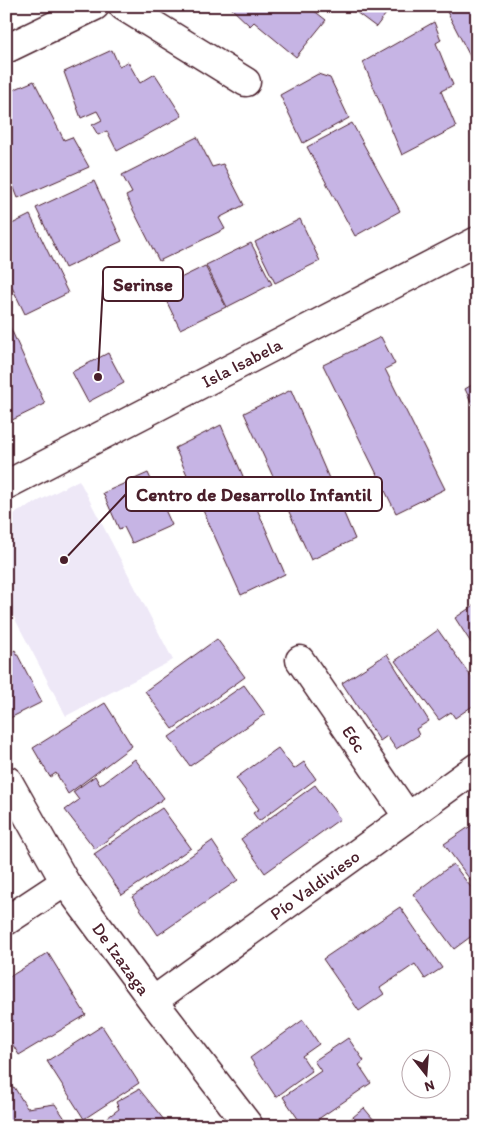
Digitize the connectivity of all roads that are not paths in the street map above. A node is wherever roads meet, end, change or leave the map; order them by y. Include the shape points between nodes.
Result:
1 (95, 6) edge
2 (123, 6) edge
3 (6, 49) edge
4 (246, 82) dead end
5 (477, 241) edge
6 (6, 485) edge
7 (300, 660) dead end
8 (477, 767) edge
9 (8, 781) dead end
10 (408, 817) junction
11 (65, 882) junction
12 (6, 920) edge
13 (153, 1001) junction
14 (249, 1126) edge

1 - 3 street
2 - 4 street
5 - 6 street, Isla Isabela
7 - 10 street, E6c
8 - 10 street, Pío Valdivieso
9 - 11 street, De Izazaga
10 - 13 street, Pío Valdivieso
11 - 12 street
11 - 13 street, De Izazaga
13 - 14 street, De Izazaga

